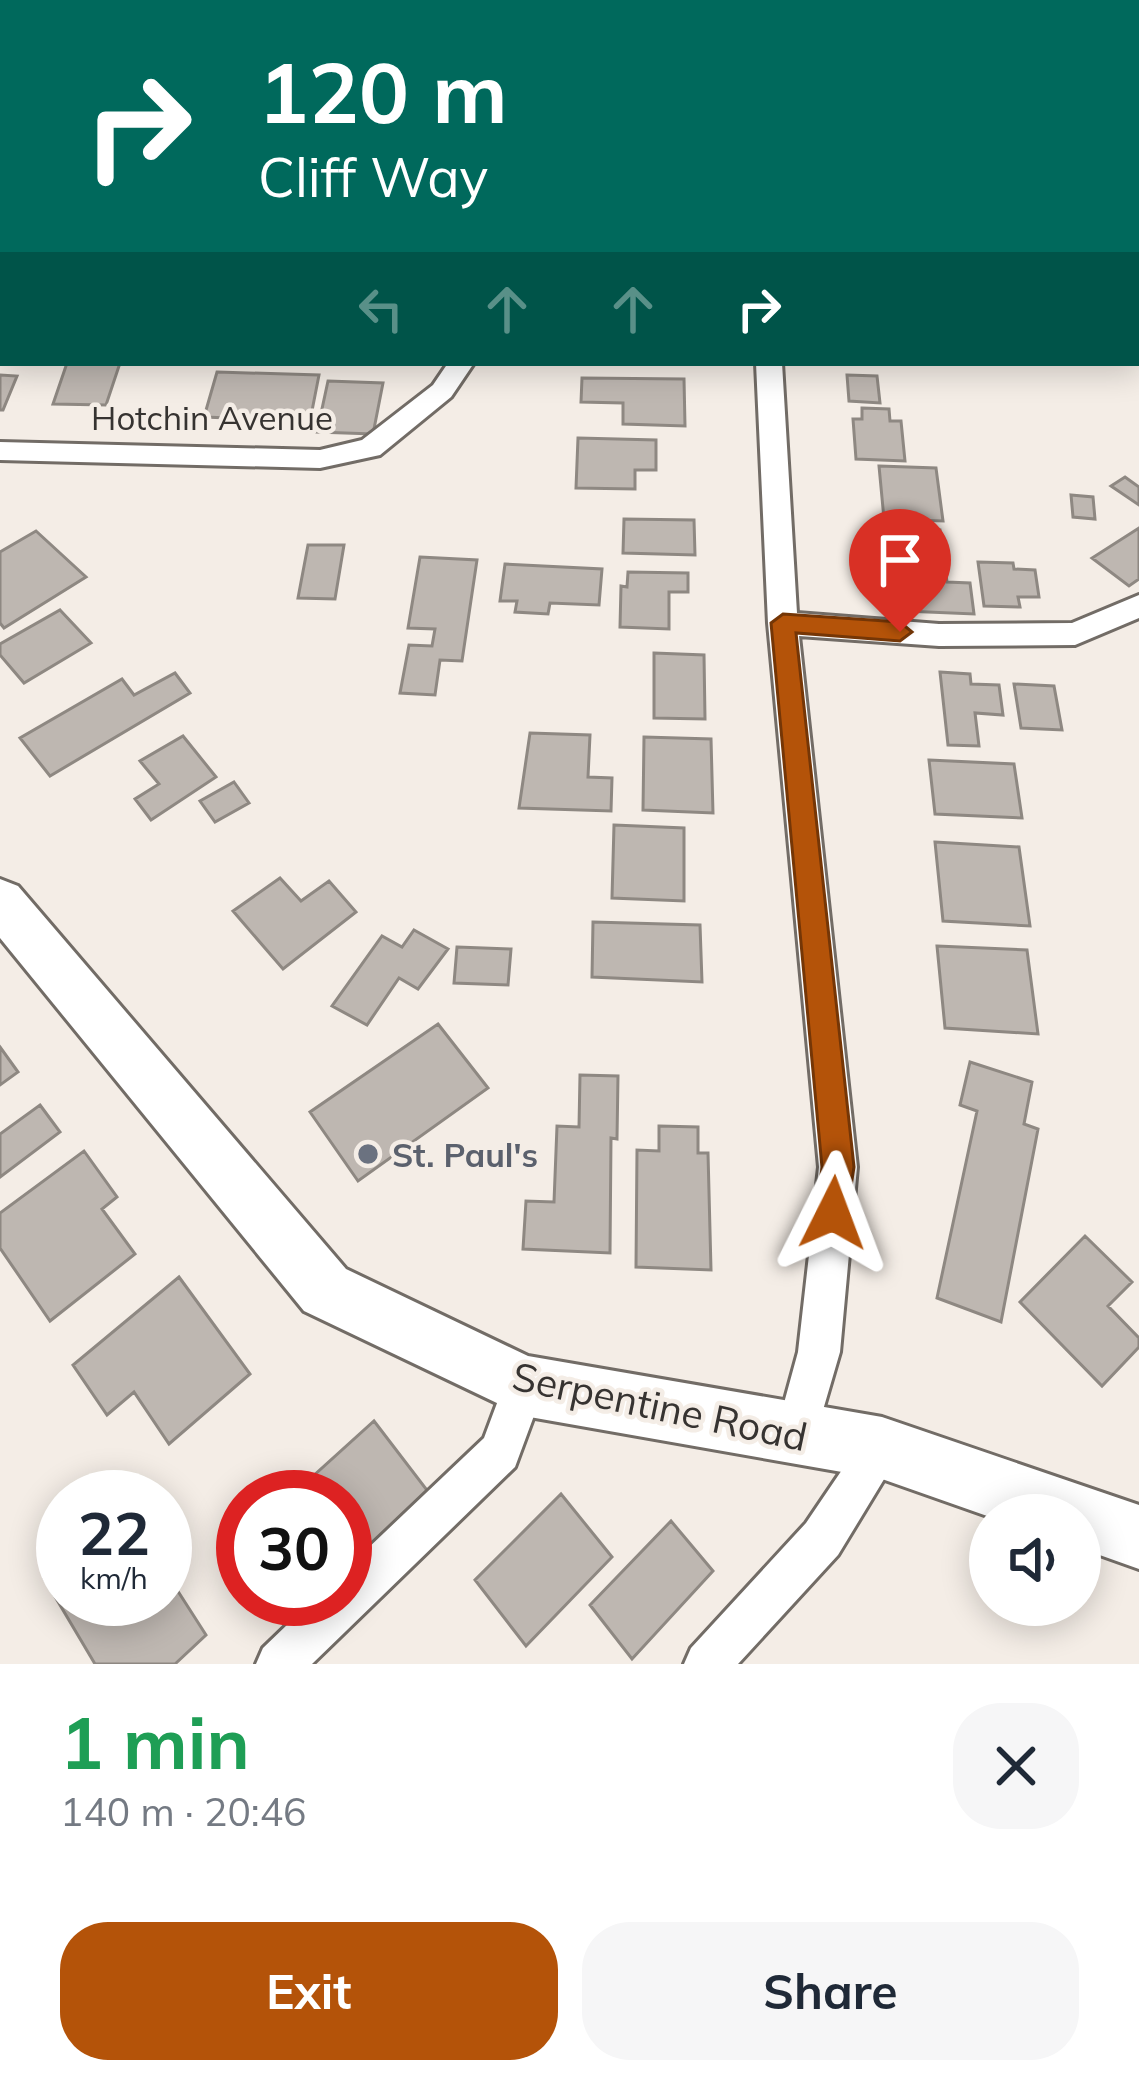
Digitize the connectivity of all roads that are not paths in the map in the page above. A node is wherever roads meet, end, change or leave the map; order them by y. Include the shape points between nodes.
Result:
1 (458, 366) edge
2 (769, 366) edge
3 (0, 451) edge
4 (1139, 606) edge
5 (783, 623) junction
6 (0, 901) edge
7 (524, 1386) junction
8 (796, 1436) junction
9 (882, 1448) junction
10 (1015, 1494) edge
11 (1101, 1524) edge
12 (1139, 1537) edge
13 (279, 1664) edge
14 (707, 1664) edge

1 - 3 street, Hotchin Avenue via 442,392 370,448 320,459
2 - 5 street
4 - 5 street via 1075,634
5 - 8 street via 838,1167 819,1352
6 - 7 street, Serpentine Road via 325,1290
7 - 8 street, Serpentine Road
7 - 13 street via 500,1452
8 - 9 street, Serpentine Road
9 - 10 street, Serpentine Road
9 - 14 street via 822,1539
11 - 12 street, Serpentine Road

